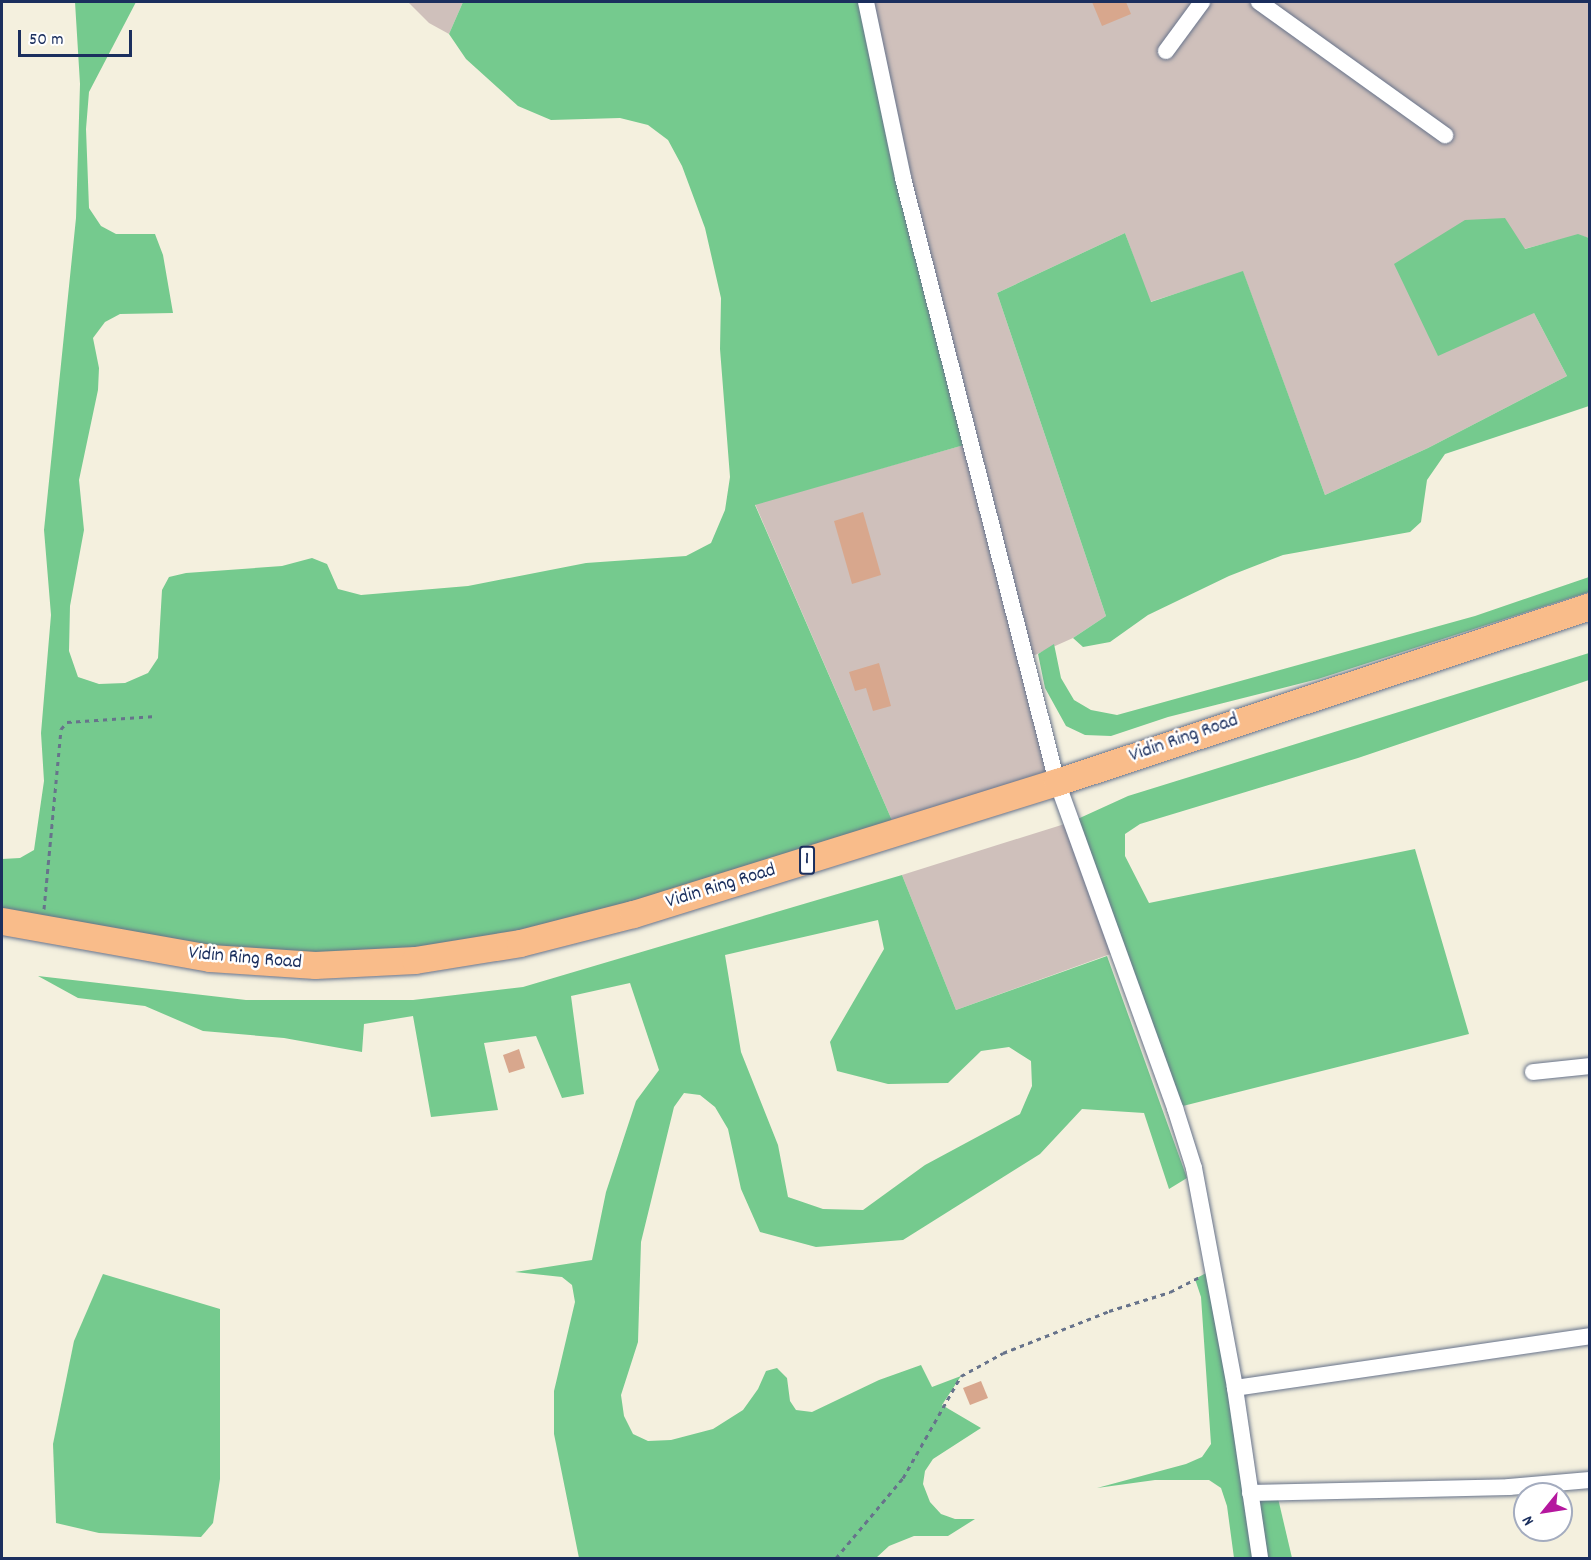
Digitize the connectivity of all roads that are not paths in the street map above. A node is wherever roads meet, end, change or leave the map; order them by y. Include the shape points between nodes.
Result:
1 (866, 2) edge
2 (1202, 2) edge
3 (1259, 2) edge
4 (1166, 51) dead end
5 (1445, 135) dead end
6 (1590, 606) edge
7 (1057, 782) junction
8 (2, 921) edge
9 (1590, 1066) edge
10 (1533, 1072) dead end
11 (1590, 1336) edge
12 (1234, 1388) junction
13 (1590, 1480) edge
14 (1250, 1493) junction
15 (1260, 1558) edge

1 - 7 street via 903,177
2 - 4 street
3 - 5 street
6 - 7 main road, Vidin Ring Road / 1
7 - 8 main road, Vidin Ring Road / 1 via 633,914 519,943 415,960 315,964 210,958
7 - 12 street via 1194,1168
9 - 10 street
11 - 12 street
12 - 14 street
13 - 14 street via 1497,1488
14 - 15 street

